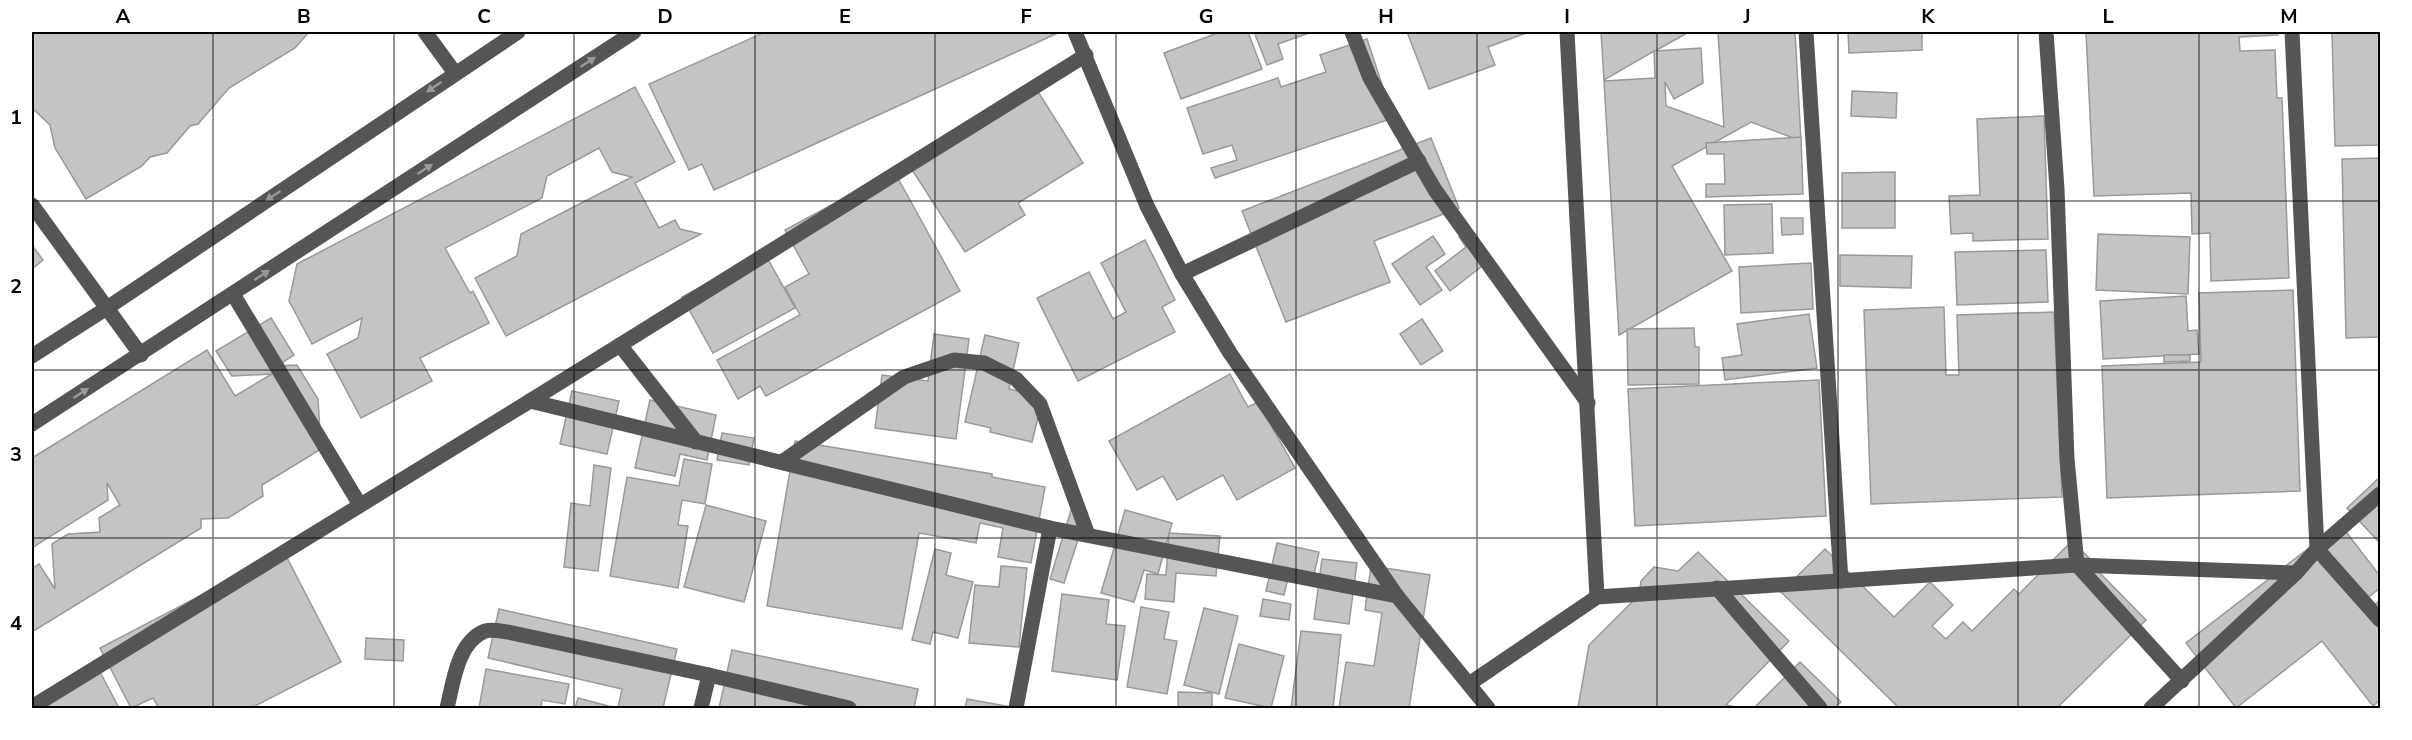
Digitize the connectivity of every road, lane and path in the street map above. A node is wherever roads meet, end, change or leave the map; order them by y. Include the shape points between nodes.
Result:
1 (425, 32) edge
2 (518, 32) edge
3 (634, 32) edge
4 (1075, 32) edge
5 (1352, 32) edge
6 (1567, 32) edge
7 (1806, 32) edge
8 (2046, 32) edge
9 (2292, 32) edge
10 (1086, 55) junction
11 (455, 73) junction
12 (1419, 161) junction
13 (32, 205) edge
14 (1182, 274) junction
15 (233, 294) junction
16 (107, 308) junction
17 (620, 345) junction
18 (141, 355) junction
19 (32, 356) edge
20 (530, 401) junction
21 (1588, 404) junction
22 (32, 424) edge
23 (696, 442) junction
24 (782, 462) junction
25 (2380, 494) edge
26 (360, 505) junction
27 (1050, 528) junction
28 (1088, 535) junction
29 (2317, 549) junction
30 (2077, 565) junction
31 (2296, 573) junction
32 (1841, 581) junction
33 (1717, 588) junction
34 (1397, 596) junction
35 (1597, 597) junction
36 (2380, 620) edge
37 (709, 675) junction
38 (2182, 681) junction
39 (1469, 684) junction
40 (32, 707) edge
41 (447, 708) edge
42 (701, 708) edge
43 (849, 708) edge
44 (1016, 708) edge
45 (1488, 708) edge
46 (1820, 708) edge
47 (2151, 708) edge

1 - 11 street
2 - 11 street
15 -> 3 street
4 - 10 street
5 - 12 street via 1370,78
6 - 21 street
7 - 32 street
8 - 30 street via 2057,189 2067,459
9 - 29 street
10 - 14 street via 1148,206
10 - 17 street
11 -> 16 street
12 - 14 street
12 - 21 street via 1435,190
13 - 16 street
14 - 34 street via 1230,352
15 - 18 street
15 - 26 street
16 - 18 street
16 - 19 street
17 - 20 street
17 - 23 street
22 -> 18 street
20 - 23 street
20 - 26 street
21 - 35 street
23 - 24 street
24 - 27 street
24 - 28 street via 904,377 954,360 984,363 1016,379 1040,404
25 - 29 street
26 - 40 street
27 - 28 street
27 - 44 street
28 - 34 street
29 - 31 street
29 - 36 street
30 - 31 street
30 - 32 street
30 - 38 street
31 - 38 street
32 - 33 street
33 - 35 street
33 - 46 street
34 - 39 street
35 - 39 street
37 - 41 street via 508,632 486,631 471,640 460,658
37 - 42 street
37 - 43 street
38 - 47 street
39 - 45 street

